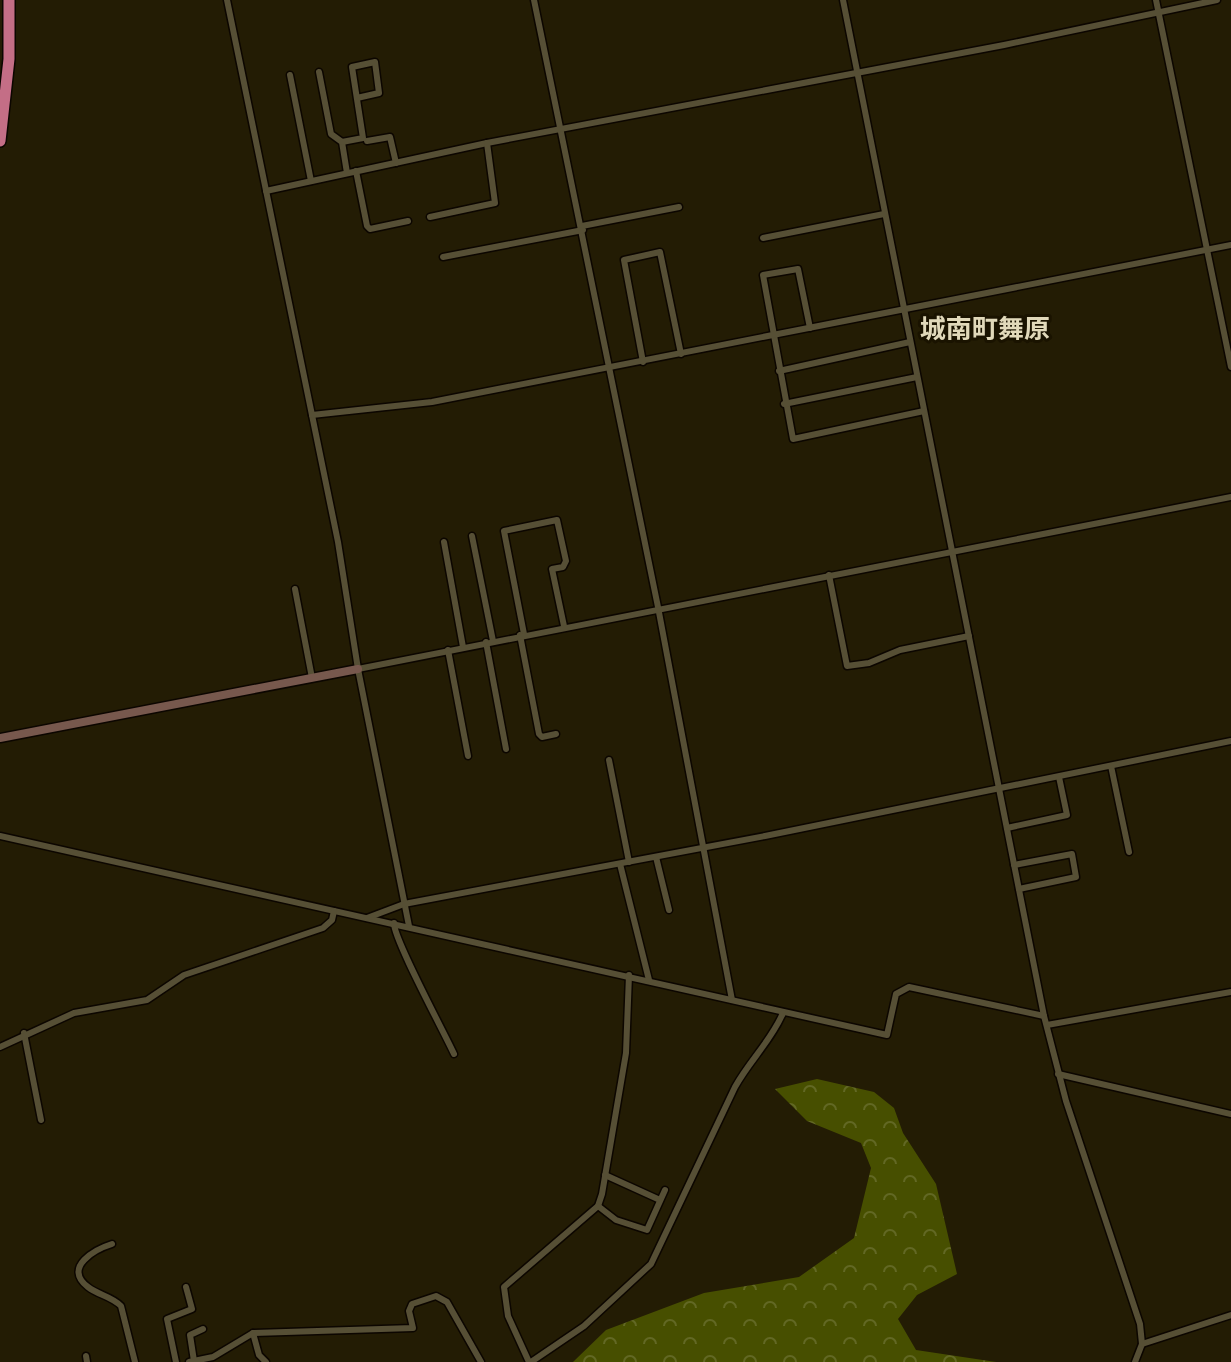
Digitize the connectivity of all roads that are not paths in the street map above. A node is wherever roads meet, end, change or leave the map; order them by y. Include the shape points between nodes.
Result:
1 (9, 0) edge
2 (227, 0) edge
3 (534, 0) edge
4 (843, 0) edge
5 (1156, 0) edge
6 (1217, 0) edge
7 (1158, 11) junction
8 (319, 72) dead end
9 (856, 73) junction
10 (290, 75) dead end
11 (357, 98) junction
12 (562, 130) junction
13 (0, 141) edge
14 (367, 141) dead end
15 (342, 142) junction
16 (487, 143) junction
17 (396, 163) junction
18 (356, 171) junction
19 (347, 173) junction
20 (311, 181) junction
21 (266, 191) junction
22 (679, 207) dead end
23 (884, 214) junction
24 (430, 217) dead end
25 (408, 221) dead end
26 (582, 228) junction
27 (763, 238) dead end
28 (1231, 245) edge
29 (1208, 249) junction
30 (443, 257) dead end
31 (903, 309) junction
32 (810, 328) junction
33 (773, 335) junction
34 (910, 342) junction
35 (681, 354) junction
36 (643, 362) junction
37 (1231, 367) edge
38 (609, 369) junction
39 (779, 371) junction
40 (917, 377) junction
41 (784, 404) junction
42 (924, 411) junction
43 (312, 415) junction
44 (1231, 497) edge
45 (472, 536) dead end
46 (444, 542) dead end
47 (953, 553) junction
48 (829, 575) junction
49 (295, 589) dead end
50 (658, 607) junction
51 (564, 626) junction
52 (522, 635) junction
53 (969, 636) junction
54 (490, 642) junction
55 (463, 647) junction
56 (448, 650) junction
57 (358, 669) junction
58 (312, 678) junction
59 (556, 734) dead end
60 (0, 738) edge
61 (1231, 741) edge
62 (506, 749) dead end
63 (468, 756) dead end
64 (609, 760) dead end
65 (1111, 766) junction
66 (1059, 777) junction
67 (999, 789) junction
68 (1007, 828) junction
69 (0, 836) edge
70 (704, 847) junction
71 (1129, 852) dead end
72 (656, 857) junction
73 (629, 862) junction
74 (620, 864) junction
75 (1014, 865) junction
76 (1019, 889) junction
77 (404, 904) junction
78 (669, 910) dead end
79 (334, 911) junction
80 (367, 918) junction
81 (394, 923) junction
82 (409, 926) junction
83 (629, 975) junction
84 (649, 980) junction
85 (1231, 992) edge
86 (732, 1000) junction
87 (783, 1013) junction
88 (1044, 1016) junction
89 (1047, 1025) junction
90 (24, 1033) junction
91 (0, 1047) edge
92 (454, 1054) dead end
93 (1058, 1074) junction
94 (1231, 1114) edge
95 (41, 1120) dead end
96 (605, 1175) junction
97 (665, 1190) dead end
98 (660, 1200) junction
99 (598, 1206) junction
100 (112, 1244) dead end
101 (186, 1287) dead end
102 (1231, 1315) edge
103 (203, 1329) dead end
104 (253, 1333) junction
105 (1142, 1344) junction
106 (135, 1362) edge
107 (176, 1362) edge
108 (192, 1362) edge
109 (266, 1362) edge
110 (481, 1362) edge
111 (530, 1362) edge
112 (1135, 1362) edge

1 - 13 highway
2 - 21 street
3 - 12 street
4 - 9 street
5 - 7 street
6 - 7 street
7 - 9 street
7 - 29 street
8 - 15 street via 331,134
9 - 12 street
9 - 23 street
10 - 20 street
11 - 11 street via 352,67 375,62 379,93
11 - 15 street via 363,138
12 - 16 street
12 - 26 street
14 - 17 street via 390,137
15 - 19 street
16 - 17 street
16 - 24 street via 495,203
17 - 18 street
18 - 19 street
18 - 25 street via 370,229
19 - 20 street
20 - 21 street
21 - 43 street
22 - 26 street
23 - 27 street
23 - 31 street
26 - 30 street
26 - 38 street
28 - 29 street
29 - 31 street
29 - 37 street
31 - 32 street
31 - 34 street
32 - 33 street
32 - 33 street via 798,269 763,275
33 - 35 street
33 - 39 street
34 - 39 street
34 - 40 street
35 - 36 street
35 - 36 street via 660,252 624,260
36 - 38 street
38 - 43 street via 432,402
38 - 50 street
39 - 41 street
40 - 41 street
40 - 42 street
41 - 42 street via 793,439
42 - 47 street
43 - 57 street
44 - 47 street
45 - 54 street
46 - 55 street
47 - 48 street
47 - 53 street
48 - 50 street
48 - 53 street via 847,666
49 - 58 street
50 - 51 street
50 - 70 street
51 - 52 street
51 - 52 street via 552,569 566,561 557,520 504,531
52 - 54 street
52 - 59 street via 539,734
53 - 67 street
54 - 55 street
54 - 62 street
55 - 56 street
56 - 57 street
56 - 63 street
57 - 58 street
57 - 77 street
58 - 60 street
61 - 65 street
64 - 73 street
65 - 66 street
65 - 71 street
66 - 67 street
66 - 68 street via 1067,815
67 - 68 street
67 - 70 street
68 - 75 street
69 - 79 street
70 - 72 street
70 - 86 street
72 - 73 street
72 - 78 street
73 - 74 street
74 - 77 street
74 - 84 street
75 - 76 street
75 - 76 street via 1072,854 1076,877
76 - 88 street
77 - 80 street
77 - 82 street
79 - 80 street
79 - 90 street via 323,928 184,975 147,1000 88,1009
80 - 81 street
81 - 82 street
81 - 92 street via 393,933
82 - 83 street
83 - 84 street
83 - 96 street via 626,1053
84 - 86 street
85 - 89 street
86 - 87 street
87 - 88 street via 887,1035 896,994 909,987
87 - 111 street via 772,1039 735,1087 651,1264 584,1326
88 - 89 street
89 - 93 street
90 - 91 street
90 - 95 street
93 - 94 street
93 - 105 street via 1123,1269
96 - 98 street
96 - 99 street
97 - 98 street
98 - 99 street via 647,1230 616,1220
99 - 111 street via 504,1287 508,1316
100 - 106 street via 85,1256 81,1277 121,1306
101 - 107 street via 192,1309 167,1319
102 - 105 street
103 - 108 street via 190,1335
104 - 108 street via 213,1357
104 - 109 street
104 - 110 street via 413,1328 412,1304 436,1296 447,1302
105 - 112 street

